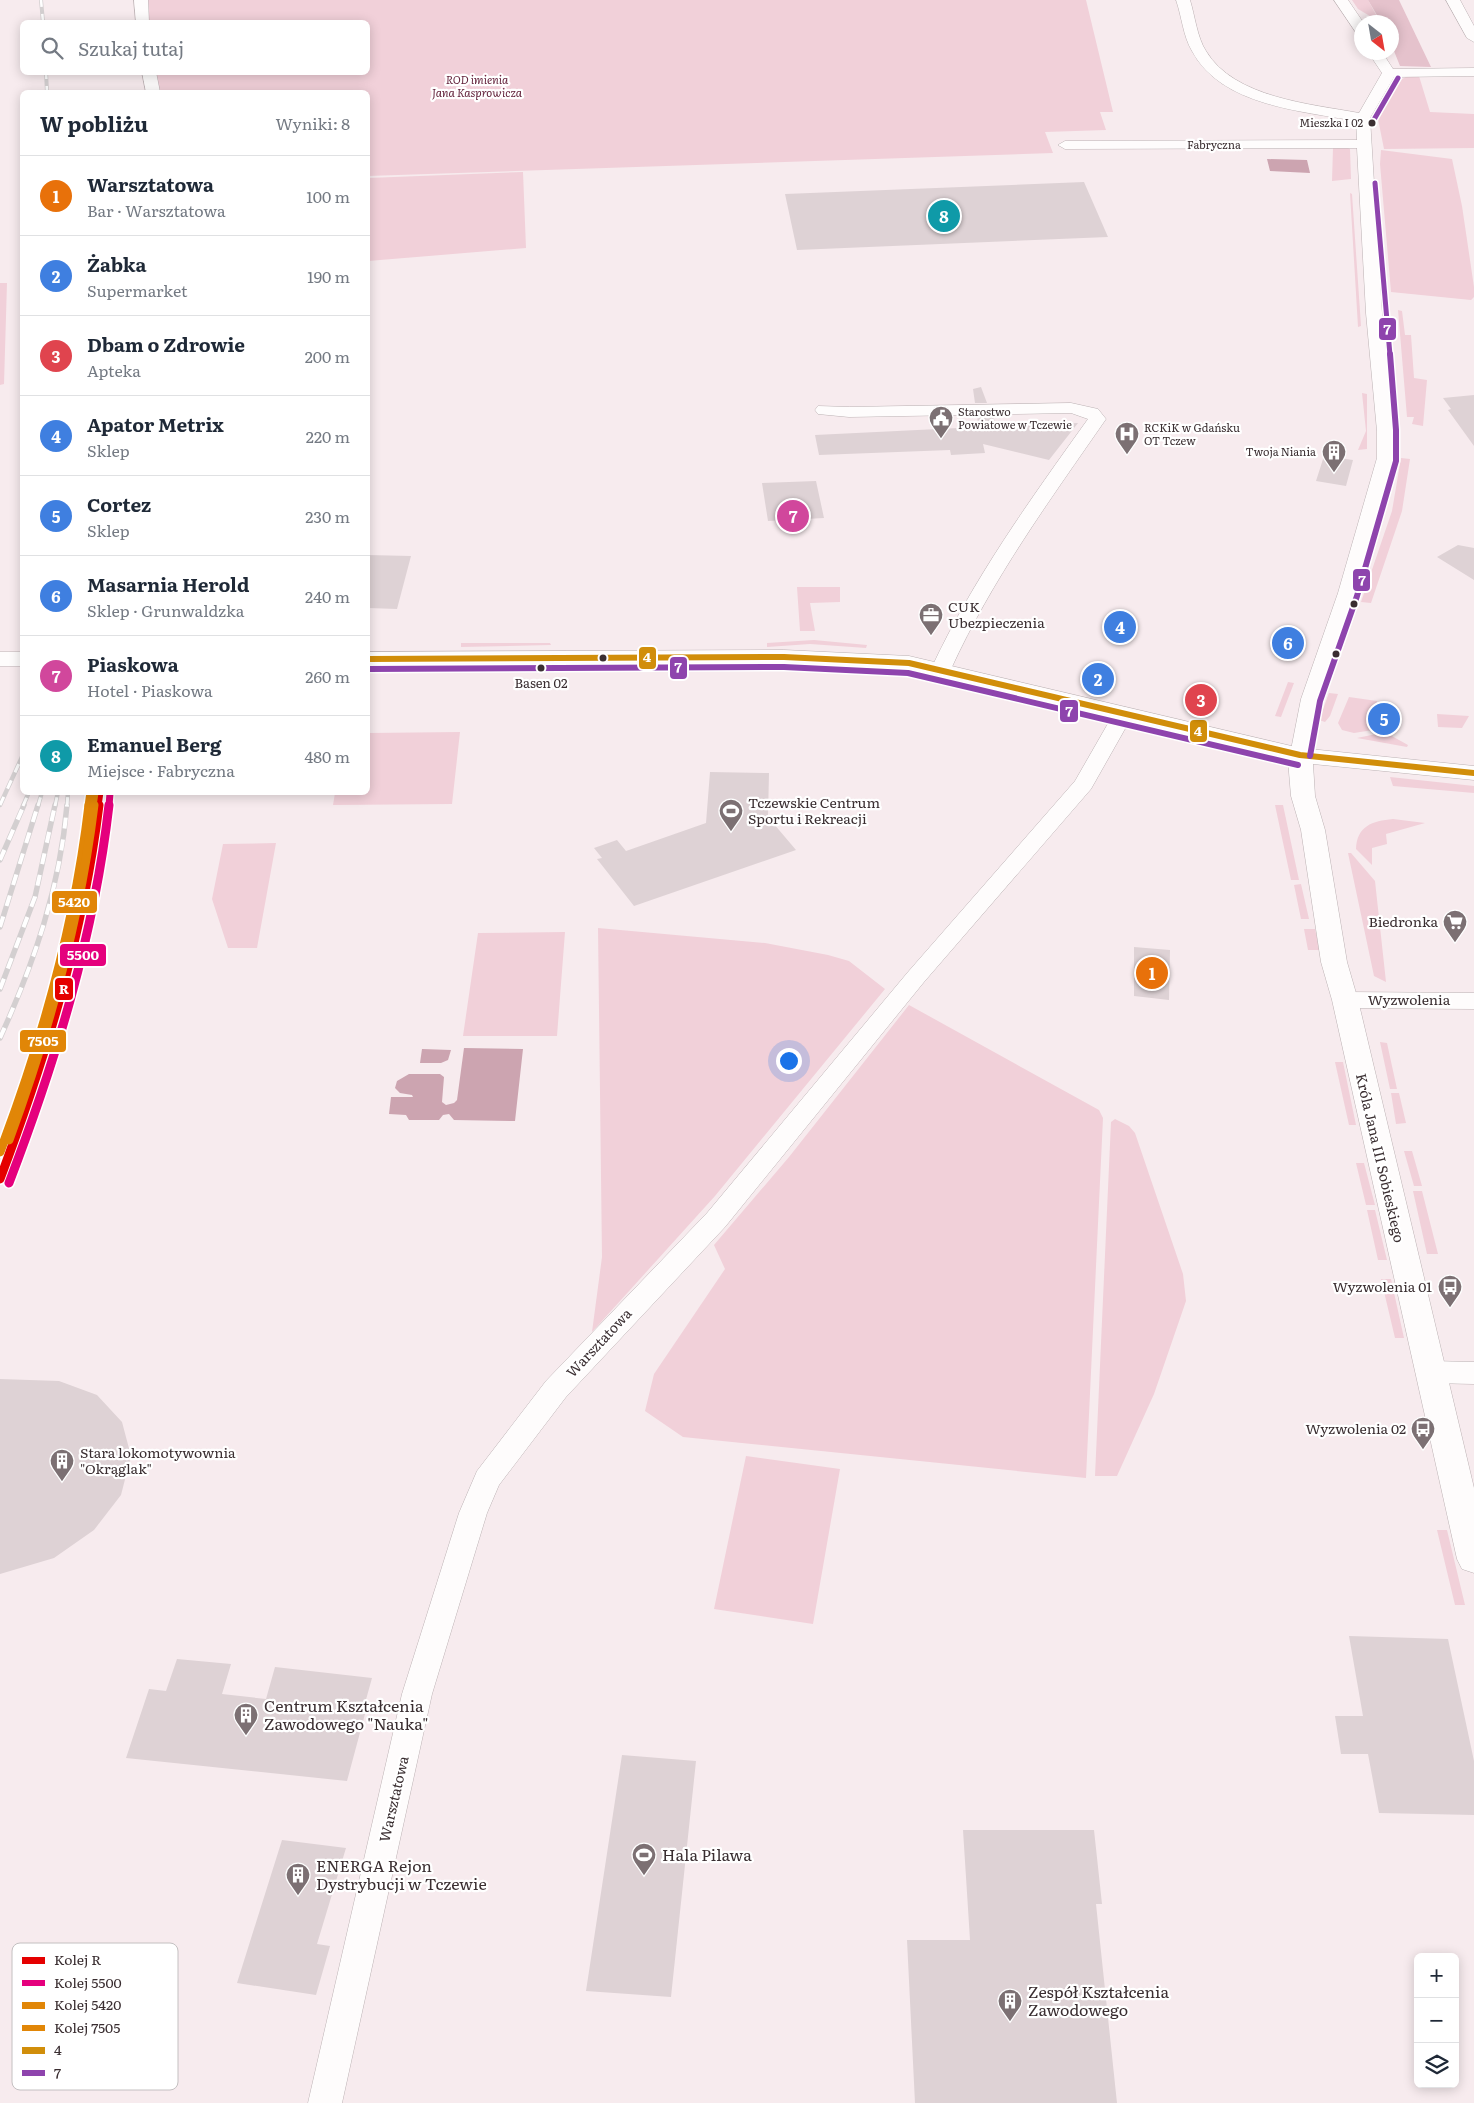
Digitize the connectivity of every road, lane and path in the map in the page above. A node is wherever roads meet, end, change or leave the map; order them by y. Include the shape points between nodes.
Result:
1 (141, 0) edge
2 (1184, 0) edge
3 (1342, 0) edge
4 (1453, 0) edge
5 (1354, 19) edge
6 (143, 20) edge
7 (1474, 38) edge
8 (1380, 60) edge
9 (1474, 72) edge
10 (1389, 73) junction
11 (150, 75) edge
12 (153, 90) edge
13 (1363, 118) junction
14 (1363, 144) junction
15 (1065, 145) dead end
16 (824, 410) dead end
17 (370, 658) edge
18 (941, 669) junction
19 (1124, 714) junction
20 (1300, 755) junction
21 (1474, 773) edge
22 (1345, 1000) junction
23 (1474, 1001) edge
24 (1430, 1372) junction
25 (1474, 1373) edge
26 (1474, 1559) edge
27 (325, 2103) edge

1 - 6 street
2 - 13 street via 1199,50 1209,66 1224,78 1282,102
3 - 5 street
4 - 7 street
8 - 10 street
9 - 10 street
10 - 13 street
11 - 12 street
13 - 14 street
14 - 15 street, Fabryczna
14 - 20 street via 1386,458 1341,613 1312,690
16 - 18 street via 1071,408 1096,418 1006,551
17 - 18 street via 837,658 909,663
18 - 19 street
19 - 20 street
19 - 27 street, Warsztatowa via 1084,784 916,977 716,1220 562,1383 487,1479 473,1513 418,1694
20 - 21 street
20 - 22 street, Króla Jana III Sobieskiego via 1303,796 1313,830 1334,962
22 - 23 street, Wyzwolenia
22 - 24 street, Króla Jana III Sobieskiego
24 - 25 street
24 - 26 street, Króla Jana III Sobieskiego

